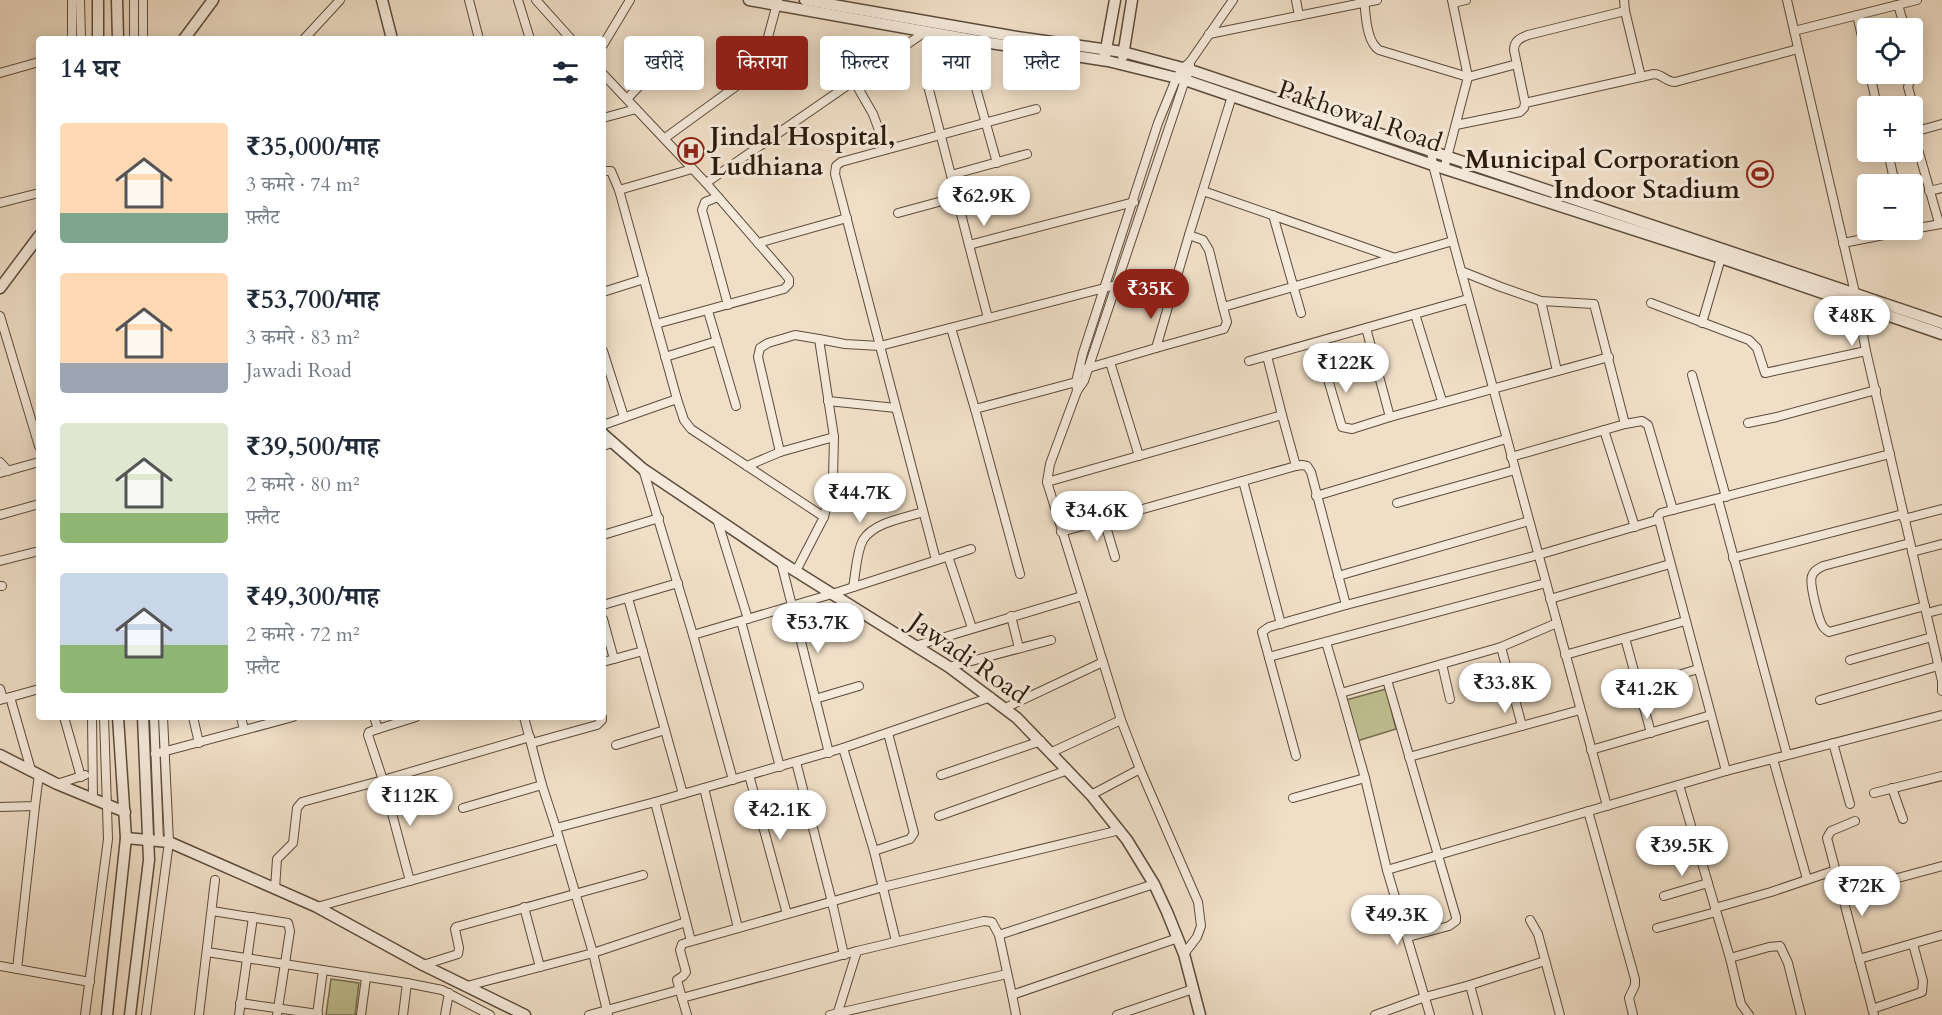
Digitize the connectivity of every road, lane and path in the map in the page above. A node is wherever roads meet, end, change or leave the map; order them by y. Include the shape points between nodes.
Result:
1 (72, 0) edge
2 (80, 0) edge
3 (98, 0) edge
4 (117, 0) edge
5 (134, 0) edge
6 (143, 0) edge
7 (213, 0) edge
8 (340, 0) edge
9 (382, 0) edge
10 (469, 0) edge
11 (518, 0) edge
12 (536, 0) edge
13 (630, 0) edge
14 (749, 0) edge
15 (805, 0) edge
16 (1115, 0) edge
17 (1132, 0) edge
18 (1233, 0) edge
19 (1296, 0) edge
20 (1377, 0) edge
21 (1466, 0) edge
22 (1624, 0) edge
23 (1787, 0) edge
24 (1917, 0) edge
25 (1364, 1) edge
26 (777, 2) edge
27 (1453, 2) edge
28 (1898, 5) junction
29 (1625, 11) junction
30 (1857, 15) junction
31 (1299, 16) junction
32 (1858, 18) edge
33 (1902, 18) edge
34 (1794, 31) junction
35 (925, 32) junction
36 (1209, 34) junction
37 (72, 36) edge
38 (81, 36) edge
39 (98, 36) edge
40 (118, 36) edge
41 (134, 36) edge
42 (143, 36) edge
43 (186, 36) edge
44 (307, 36) edge
45 (391, 36) edge
46 (479, 36) edge
47 (529, 36) edge
48 (568, 36) edge
49 (950, 36) edge
50 (606, 40) edge
51 (910, 42) edge
52 (991, 43) edge
53 (1106, 49) junction
54 (1798, 49) junction
55 (1123, 52) junction
56 (1104, 61) junction
57 (36, 63) edge
58 (1517, 64) junction
59 (1121, 65) junction
60 (1188, 66) junction
61 (0, 73) edge
62 (606, 77) edge
63 (1468, 77) junction
64 (1641, 77) junction
65 (1180, 80) junction
66 (635, 90) edge
67 (841, 90) edge
68 (859, 90) edge
69 (929, 90) edge
70 (976, 90) edge
71 (1232, 96) junction
72 (627, 99) junction
73 (1525, 102) junction
74 (636, 109) junction
75 (1035, 109) dead end
76 (606, 117) edge
77 (985, 123) junction
78 (1942, 124) edge
79 (1456, 125) junction
80 (1923, 129) edge
81 (941, 134) junction
82 (664, 138) junction
83 (886, 150) junction
84 (1431, 150) junction
85 (1027, 154) dead end
86 (1447, 155) junction
87 (1921, 162) edge
88 (997, 163) junction
89 (1438, 167) junction
90 (692, 169) junction
91 (606, 171) edge
92 (951, 175) junction
93 (706, 183) junction
94 (1942, 188) edge
95 (619, 190) junction
96 (1203, 191) junction
97 (1929, 191) junction
98 (36, 194) edge
99 (718, 197) junction
100 (957, 197) junction
101 (1143, 200) junction
102 (0, 203) edge
103 (1131, 203) junction
104 (898, 213) dead end
105 (1273, 215) junction
106 (847, 219) junction
107 (1940, 224) edge
108 (1923, 227) edge
109 (1190, 235) junction
110 (36, 240) edge
111 (1857, 240) edge
112 (1453, 241) junction
113 (758, 243) junction
114 (1843, 243) junction
115 (969, 245) junction
116 (1395, 258) junction
117 (1721, 258) junction
118 (1461, 271) junction
119 (644, 279) junction
120 (1116, 285) junction
121 (1293, 287) junction
122 (0, 288) edge
123 (1103, 288) junction
124 (606, 291) edge
125 (1468, 299) junction
126 (1856, 299) junction
127 (1541, 301) junction
128 (1651, 303) dead end
129 (728, 305) junction
130 (1223, 307) junction
131 (708, 311) junction
132 (1301, 313) dead end
133 (1415, 314) junction
134 (0, 316) edge
135 (988, 318) junction
136 (1702, 322) junction
137 (1942, 323) edge
138 (656, 324) junction
139 (951, 328) junction
140 (1366, 328) junction
141 (1942, 334) edge
142 (819, 339) junction
143 (717, 341) junction
144 (1317, 342) junction
145 (880, 346) junction
146 (1156, 348) junction
147 (1866, 351) junction
148 (1267, 356) junction
149 (665, 357) junction
150 (1609, 357) junction
151 (606, 361) edge
152 (1110, 362) junction
153 (1249, 362) dead end
154 (1083, 370) junction
155 (1557, 371) junction
156 (1692, 375) dead end
157 (1079, 385) junction
158 (1493, 389) junction
159 (1876, 390) junction
160 (677, 399) junction
161 (828, 401) junction
162 (1442, 402) junction
163 (736, 406) dead end
164 (896, 408) junction
165 (975, 409) junction
166 (1282, 415) junction
167 (624, 417) junction
168 (1390, 417) junction
169 (1748, 423) dead end
170 (606, 424) edge
171 (1625, 424) junction
172 (1604, 430) junction
173 (36, 436) edge
174 (834, 437) junction
175 (1506, 439) junction
176 (608, 444) edge
177 (780, 452) junction
178 (1890, 454) junction
179 (1139, 456) junction
180 (1511, 457) junction
181 (0, 462) edge
182 (36, 463) edge
183 (747, 466) junction
184 (1296, 466) junction
185 (644, 469) junction
186 (1515, 470) junction
187 (4, 472) edge
188 (1243, 481) junction
189 (1047, 482) junction
190 (1316, 496) junction
191 (1722, 498) junction
192 (1397, 503) dead end
193 (36, 505) edge
194 (1942, 509) edge
195 (1673, 510) junction
196 (923, 512) junction
197 (0, 515) edge
198 (824, 517) junction
199 (1904, 517) junction
200 (659, 518) junction
201 (717, 518) junction
202 (1104, 520) junction
203 (1658, 520) junction
204 (1529, 522) junction
205 (1635, 526) junction
206 (1061, 532) junction
207 (606, 534) edge
208 (1942, 544) edge
209 (1911, 548) junction
210 (971, 549) dead end
211 (36, 551) edge
212 (1538, 555) junction
213 (948, 556) junction
214 (1115, 557) dead end
215 (1733, 558) junction
216 (936, 560) junction
217 (0, 561) edge
218 (782, 562) junction
219 (1670, 564) junction
220 (796, 571) junction
221 (1020, 574) dead end
222 (1338, 576) junction
223 (678, 583) junction
224 (1546, 583) junction
225 (853, 587) junction
226 (832, 594) junction
227 (1082, 596) junction
228 (628, 598) junction
229 (1550, 599) junction
230 (606, 604) edge
231 (1346, 605) junction
232 (792, 606) junction
233 (1942, 609) edge
234 (1926, 610) junction
235 (1011, 616) junction
236 (744, 620) junction
237 (1685, 621) junction
238 (1557, 623) junction
239 (1281, 624) junction
240 (972, 628) junction
241 (606, 629) edge
242 (693, 635) junction
243 (1932, 637) junction
244 (1626, 638) junction
245 (1051, 640) dead end
246 (1326, 642) junction
247 (915, 646) junction
248 (1019, 648) junction
249 (1501, 648) junction
250 (644, 651) junction
251 (1565, 655) junction
252 (1269, 657) junction
253 (615, 659) junction
254 (1850, 660) dead end
255 (606, 661) edge
256 (1103, 663) junction
257 (1442, 664) junction
258 (1938, 666) junction
259 (949, 668) junction
260 (1698, 669) junction
261 (1387, 680) junction
262 (1942, 681) edge
263 (859, 686) dead end
264 (1639, 687) junction
265 (0, 689) edge
266 (36, 690) edge
267 (1942, 691) edge
268 (1341, 693) junction
269 (991, 697) junction
270 (4, 698) edge
271 (815, 699) junction
272 (1450, 699) dead end
273 (1820, 700) dead end
274 (1005, 708) junction
275 (1580, 710) junction
276 (1711, 715) junction
277 (1942, 715) edge
278 (64, 720) edge
279 (92, 720) edge
280 (104, 720) edge
281 (118, 720) edge
282 (143, 720) edge
283 (153, 720) edge
284 (163, 720) edge
285 (194, 720) edge
286 (242, 720) edge
287 (282, 720) edge
288 (375, 720) edge
289 (406, 720) edge
290 (525, 720) edge
291 (602, 720) edge
292 (1121, 720) junction
293 (1522, 726) junction
294 (378, 729) junction
295 (244, 730) junction
296 (665, 730) junction
297 (888, 733) junction
298 (1652, 733) junction
299 (531, 740) junction
300 (1041, 741) junction
301 (200, 742) junction
302 (1833, 744) junction
303 (616, 745) dead end
304 (843, 748) junction
305 (1591, 750) junction
306 (164, 751) junction
307 (1052, 752) junction
308 (829, 753) junction
309 (155, 754) junction
310 (0, 755) edge
311 (1787, 755) junction
312 (1296, 756) dead end
313 (1409, 757) junction
314 (1773, 759) junction
315 (796, 762) junction
316 (780, 767) junction
317 (1140, 769) junction
318 (1068, 770) junction
319 (1726, 771) junction
320 (35, 772) junction
321 (93, 772) junction
322 (749, 775) junction
323 (941, 775) dead end
324 (1942, 776) edge
325 (81, 777) junction
326 (1365, 778) junction
327 (383, 780) junction
328 (733, 780) junction
329 (57, 784) junction
330 (542, 785) junction
331 (1679, 785) junction
332 (704, 788) junction
333 (1892, 788) junction
334 (1874, 793) dead end
335 (683, 794) junction
336 (1091, 795) junction
337 (1293, 798) dead end
338 (93, 800) junction
339 (655, 802) junction
340 (1850, 804) dead end
341 (106, 805) junction
342 (35, 806) junction
343 (1607, 806) junction
344 (0, 807) edge
345 (462, 808) dead end
346 (1588, 811) junction
347 (125, 813) junction
348 (939, 816) dead end
349 (1903, 819) dead end
350 (1855, 821) dead end
351 (556, 828) junction
352 (1120, 830) junction
353 (126, 838) junction
354 (559, 838) junction
355 (159, 841) junction
356 (874, 851) junction
357 (1437, 856) junction
358 (1942, 866) edge
359 (1387, 870) junction
360 (1836, 870) junction
361 (643, 875) dead end
362 (1807, 879) junction
363 (215, 880) dead end
364 (411, 881) junction
365 (1708, 883) junction
366 (1154, 884) junction
367 (883, 887) junction
368 (275, 889) junction
369 (575, 893) junction
370 (1842, 893) junction
371 (1664, 896) dead end
372 (832, 902) junction
373 (317, 907) junction
374 (524, 907) junction
375 (1716, 910) junction
376 (212, 911) junction
377 (787, 914) junction
378 (254, 917) junction
379 (1530, 920) dead end
380 (686, 922) junction
381 (738, 928) junction
382 (1657, 928) dead end
383 (999, 935) junction
384 (1942, 935) edge
385 (1408, 937) junction
386 (1178, 938) junction
387 (691, 941) junction
388 (896, 941) junction
389 (1913, 944) junction
390 (857, 951) junction
391 (207, 952) junction
392 (593, 952) junction
393 (1184, 954) junction
394 (844, 956) junction
395 (1730, 958) junction
396 (246, 959) junction
397 (1859, 959) junction
398 (1545, 961) junction
399 (423, 964) junction
400 (284, 965) junction
401 (0, 966) edge
402 (540, 967) junction
403 (17, 969) junction
404 (323, 970) junction
405 (1007, 974) junction
406 (366, 978) junction
407 (90, 981) junction
408 (406, 983) junction
409 (467, 986) junction
410 (1470, 986) junction
411 (1193, 989) junction
412 (449, 993) junction
413 (681, 994) junction
414 (1012, 994) junction
415 (1425, 997) junction
416 (497, 1001) junction
417 (240, 1003) junction
418 (1150, 1004) junction
419 (278, 1011) edge
420 (1873, 1012) edge
421 (607, 1013) edge
422 (317, 1014) edge
423 (835, 1014) edge
424 (85, 1015) edge
425 (107, 1015) edge
426 (130, 1015) edge
427 (146, 1015) edge
428 (198, 1015) edge
429 (239, 1015) edge
430 (361, 1015) edge
431 (403, 1015) edge
432 (445, 1015) edge
433 (492, 1015) edge
434 (525, 1015) edge
435 (590, 1015) edge
436 (687, 1015) edge
437 (1016, 1015) edge
438 (1117, 1015) edge
439 (1154, 1015) edge
440 (1200, 1015) edge
441 (1375, 1015) edge
442 (1430, 1015) edge
443 (1478, 1015) edge
444 (1560, 1015) edge
445 (1633, 1015) edge
446 (1749, 1015) edge
447 (1801, 1015) edge

1 - 37 street
2 - 38 street
3 - 39 street
4 - 40 street
5 - 41 street
6 - 42 street
7 - 43 street
8 - 44 street
9 - 45 street
10 - 46 street
11 - 47 street
12 - 48 street
13 - 50 street
14 - 26 street, Pakhowal Road
15 - 53 street, Pakhowal Road
16 - 53 street
17 - 55 street
18 - 36 street
19 - 31 street
20 - 25 street
21 - 27 street
22 - 29 street
23 - 34 street
24 - 28 street
25 - 31 street
25 - 63 street via 1374,47
26 - 35 street, Pakhowal Road
26 - 82 street via 761,63 753,74
27 - 63 street
28 - 30 street
28 - 33 street
29 - 58 street via 1521,38 1514,46
29 - 64 street
30 - 32 street
30 - 34 street
31 - 36 street
34 - 54 street
35 - 49 street, Pakhowal Road
35 - 51 street
36 - 60 street
52 - 56 street, Pakhowal Road
53 - 55 street, Pakhowal Road
53 - 56 street
54 - 64 street via 1675,82 1656,74
54 - 114 street
55 - 59 street
55 - 60 street, Pakhowal Road
56 - 59 street, Pakhowal Road
57 - 61 street
58 - 63 street
58 - 73 street
59 - 65 street, Pakhowal Road
60 - 65 street
60 - 84 street, Pakhowal Road
62 - 72 street
63 - 79 street
64 - 73 street
65 - 71 street, Pakhowal Road
65 - 101 street
65 - 103 street via 1158,123
66 - 72 street
67 - 93 street
68 - 83 street
69 - 81 street
70 - 77 street
71 - 89 street, Pakhowal Road
71 - 96 street
72 - 74 street
73 - 79 street via 1520,112
74 - 76 street
74 - 82 street
75 - 77 street
77 - 81 street
77 - 88 street
78 - 80 street
79 - 86 street
81 - 83 street
81 - 92 street
82 - 90 street
83 - 106 street via 836,166
84 - 86 street, Pakhowal Road
84 - 89 street
85 - 88 street
86 - 89 street
86 - 126 street, Pakhowal Road
87 - 97 street
88 - 92 street
89 - 112 street
89 - 117 street, Pakhowal Road
90 - 93 street
90 - 95 street
91 - 95 street via 611,171
92 - 100 street
93 - 99 street
94 - 97 street
95 - 119 street
96 - 105 street
96 - 109 street
97 - 107 street
98 - 102 street
99 - 113 street
99 - 129 street via 705,202 702,210
100 - 104 street
100 - 115 street
101 - 103 street
101 - 120 street
103 - 115 street
103 - 123 street
105 - 116 street
105 - 121 street
106 - 113 street
106 - 145 street
107 - 108 street
109 - 130 street via 1203,240 1209,250
109 - 146 street
110 - 122 street
111 - 114 street
112 - 116 street
112 - 118 street
113 - 129 street via 789,279 789,284 784,289
114 - 126 street
115 - 135 street
116 - 121 street
117 - 126 street, Pakhowal Road
117 - 136 street
118 - 125 street
118 - 127 street
119 - 124 street
119 - 138 street
120 - 123 street
120 - 154 street
121 - 130 street
121 - 132 street
123 - 135 street
123 - 154 street
125 - 133 street
125 - 158 street
126 - 137 street, Pakhowal Road
126 - 141 street, Pakhowal Road
126 - 147 street
127 - 150 street via 1594,304
127 - 155 street
128 - 136 street
129 - 131 street
130 - 146 street via 1227,322 1224,329
131 - 138 street
131 - 143 street
133 - 140 street
133 - 162 street
134 - 173 street
135 - 139 street
136 - 147 street via 1755,344 1765,373
138 - 149 street
139 - 145 street
139 - 165 street
140 - 144 street
140 - 168 street
142 - 145 street
142 - 161 street
142 - 177 street via 795,334 759,349
143 - 149 street
143 - 163 street
144 - 148 street
144 - 168 street via 1342,427 1352,429
145 - 164 street
146 - 152 street
147 - 159 street
148 - 153 street
148 - 166 street
149 - 160 street
150 - 155 street
150 - 171 street
151 - 167 street
152 - 154 street
152 - 179 street
154 - 157 street
155 - 158 street
156 - 191 street
157 - 165 street
157 - 189 street
158 - 162 street
158 - 175 street
159 - 169 street
159 - 178 street
160 - 167 street
160 - 183 street via 691,429
161 - 164 street
161 - 174 street
162 - 168 street
164 - 196 street
165 - 221 street
166 - 179 street
166 - 184 street
167 - 170 street
171 - 172 street
171 - 195 street via 1642,420 1648,425
172 - 180 street
172 - 205 street
174 - 177 street
174 - 198 street via 833,478
175 - 180 street
175 - 190 street
176 - 185 street, Jawadi Road
177 - 183 street
178 - 191 street
178 - 199 street
179 - 189 street
180 - 186 street
181 - 187 street
182 - 187 street
183 - 198 street
184 - 188 street
184 - 190 street via 1308,468
185 - 200 street
185 - 201 street, Jawadi Road
186 - 192 street
186 - 204 street
188 - 202 street
188 - 239 street
189 - 206 street
190 - 222 street
191 - 195 street
191 - 215 street
193 - 197 street
194 - 199 street
195 - 203 street via 1661,513
196 - 216 street
196 - 225 street via 869,533 859,551
198 - 220 street
199 - 209 street
199 - 215 street
200 - 207 street
200 - 223 street
201 - 218 street, Jawadi Road
201 - 236 street
202 - 206 street
202 - 214 street
203 - 205 street
203 - 219 street
204 - 212 street
204 - 222 street
205 - 212 street
206 - 227 street
208 - 209 street
209 - 234 street
209 - 234 street via 1816,570 1811,579 1821,624 1829,632
210 - 213 street
211 - 217 street
212 - 224 street
212 - 231 street
213 - 216 street
213 - 240 street
215 - 311 street
216 - 225 street
218 - 220 street, Jawadi Road
218 - 232 street
219 - 229 street
219 - 237 street
220 - 226 street, Jawadi Road
222 - 231 street
223 - 228 street
223 - 242 street
224 - 229 street
224 - 246 street
225 - 226 street
226 - 232 street
226 - 247 street, Jawadi Road
227 - 235 street
227 - 256 street
228 - 230 street
228 - 250 street
229 - 238 street
231 - 239 street
232 - 236 street
232 - 271 street
233 - 234 street
234 - 243 street
235 - 240 street
235 - 248 street
236 - 242 street
236 - 316 street
237 - 244 street
237 - 260 street
238 - 249 street
238 - 251 street
239 - 252 street via 1262,632
240 - 247 street
241 - 253 street
242 - 328 street
243 - 254 street
243 - 258 street
244 - 251 street
244 - 264 street
245 - 248 street
246 - 252 street
246 - 268 street
247 - 259 street, Jawadi Road
248 - 259 street
249 - 257 street
249 - 293 street
250 - 253 street
250 - 296 street
251 - 275 street
252 - 312 street
253 - 255 street
256 - 274 street
256 - 292 street
257 - 261 street
257 - 272 street
258 - 262 street
258 - 273 street
259 - 269 street, Jawadi Road
260 - 264 street
260 - 276 street
261 - 268 street
261 - 313 street
262 - 267 street
263 - 271 street
264 - 298 street
265 - 270 street
266 - 270 street
268 - 326 street
269 - 274 street, Jawadi Road
269 - 297 street
270 - 320 street
271 - 308 street
274 - 300 street, Jawadi Road
275 - 293 street
275 - 305 street
276 - 298 street
276 - 319 street
277 - 302 street
278 - 325 street
279 - 321 street
280 - 341 street
281 - 347 street
282 - 355 street
283 - 309 street
284 - 306 street
285 - 301 street
286 - 295 street
287 - 295 street
288 - 294 street
289 - 294 street
290 - 299 street
291 - 299 street via 597,725
292 - 307 street
292 - 317 street
293 - 313 street
294 - 327 street via 368,735
295 - 301 street
296 - 303 street
296 - 335 street
297 - 304 street
297 - 356 street via 914,833 910,839
298 - 305 street
299 - 327 street
299 - 330 street
300 - 307 street, Jawadi Road
300 - 323 street
301 - 306 street
302 - 311 street
302 - 340 street
304 - 308 street
304 - 356 street
305 - 343 street
306 - 309 street
306 - 355 street
307 - 318 street, Jawadi Road
308 - 315 street
309 - 355 street
310 - 320 street
311 - 314 street
313 - 357 street
314 - 319 street
314 - 362 street
315 - 316 street
315 - 372 street
316 - 322 street
317 - 336 street
317 - 393 street via 1201,914 1200,930
318 - 336 street, Jawadi Road
318 - 348 street
319 - 331 street
320 - 329 street
320 - 342 street
321 - 325 street
321 - 338 street
322 - 328 street
322 - 377 street
324 - 333 street
325 - 329 street
326 - 337 street
326 - 359 street
327 - 364 street
327 - 368 street via 299,804 293,843 277,859
328 - 332 street
329 - 338 street
330 - 345 street
330 - 351 street
331 - 343 street
331 - 365 street
332 - 335 street
332 - 381 street
333 - 334 street
333 - 349 street
335 - 339 street
336 - 352 street, Jawadi Road
338 - 341 street
339 - 351 street
339 - 380 street
341 - 347 street
341 - 407 street via 108,839
342 - 344 street
342 - 403 street
343 - 346 street
346 - 357 street
346 - 445 street via 1635,979 1629,998
347 - 353 street
350 - 360 street via 1828,833
351 - 354 street
352 - 366 street, Jawadi Road
352 - 367 street
353 - 355 street
353 - 425 street
354 - 364 street
354 - 369 street
355 - 368 street
355 - 426 street via 148,876
355 - 427 street
356 - 367 street
357 - 359 street
357 - 385 street via 1455,921
358 - 370 street
359 - 385 street
360 - 362 street
360 - 370 street
361 - 369 street
362 - 375 street
363 - 376 street
364 - 373 street
365 - 371 street
365 - 375 street
366 - 383 street
366 - 386 street, Jawadi Road
367 - 372 street
367 - 388 street
368 - 373 street
369 - 374 street
369 - 392 street
370 - 397 street
372 - 377 street
372 - 394 street
373 - 399 street
374 - 399 street via 456,927 458,954
374 - 402 street
375 - 382 street
375 - 395 street
376 - 378 street
376 - 391 street
377 - 381 street
378 - 396 street
378 - 400 street via 288,922
379 - 398 street
380 - 387 street
380 - 392 street
381 - 387 street
383 - 388 street via 989,920
383 - 405 street
384 - 389 street
385 - 415 street
386 - 393 street, Jawadi Road
386 - 414 street
387 - 413 street via 680,948 686,972 677,980
388 - 390 street
389 - 397 street
389 - 420 street via 1923,981 1922,992
390 - 394 street
390 - 423 street
391 - 396 street
391 - 428 street
392 - 402 street
392 - 421 street
393 - 411 street, Jawadi Road
394 - 413 street
395 - 446 street via 1741,1004
395 - 447 street via 1780,946
396 - 400 street
396 - 417 street
397 - 420 street
398 - 410 street
398 - 444 street
399 - 409 street
400 - 404 street
400 - 419 street
401 - 403 street
402 - 409 street
403 - 407 street
404 - 406 street
404 - 422 street
405 - 414 street
405 - 423 street
406 - 408 street
406 - 430 street
407 - 424 street
408 - 412 street
408 - 431 street
409 - 416 street
410 - 415 street
410 - 443 street
411 - 418 street
411 - 440 street, Jawadi Road
412 - 432 street
412 - 433 street
413 - 421 street
413 - 436 street
414 - 437 street
415 - 441 street
415 - 442 street
416 - 433 street
416 - 434 street
417 - 419 street
417 - 429 street
418 - 438 street
418 - 439 street
419 - 422 street
421 - 435 street

